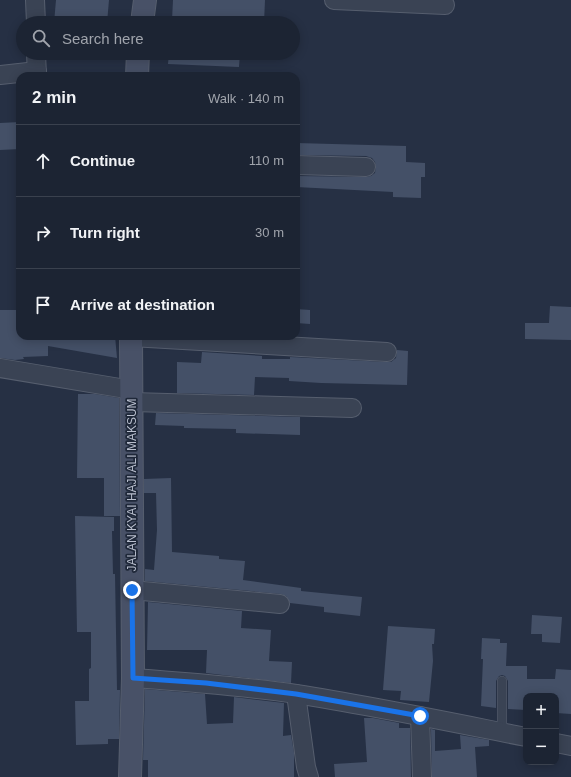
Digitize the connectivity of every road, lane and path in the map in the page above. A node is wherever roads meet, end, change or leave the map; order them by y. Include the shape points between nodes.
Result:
1 (35, 0) edge
2 (145, 0) edge
3 (334, 0) edge
4 (445, 6) dead end
5 (36, 16) edge
6 (143, 16) edge
7 (36, 60) edge
8 (138, 60) edge
9 (37, 72) edge
10 (137, 72) edge
11 (0, 75) edge
12 (16, 75) edge
13 (300, 165) edge
14 (366, 167) dead end
15 (131, 340) edge
16 (195, 340) edge
17 (387, 352) dead end
18 (0, 368) edge
19 (132, 396) junction
20 (352, 408) dead end
21 (132, 590) junction
22 (280, 604) dead end
23 (133, 678) junction
24 (502, 680) dead end
25 (296, 694) junction
26 (420, 716) junction
27 (502, 732) junction
28 (523, 736) edge
29 (559, 744) edge
30 (571, 746) edge
31 (130, 777) edge
32 (309, 777) edge
33 (422, 777) edge

1 - 5 street
2 - 6 street
3 - 4 street
7 - 9 street
8 - 10 street
11 - 12 street
13 - 14 street
15 - 19 street, JALAN KYAI HAJI ALI MAKSUM
16 - 17 street
18 - 19 street
19 - 20 street
19 - 21 street, JALAN KYAI HAJI ALI MAKSUM
21 - 22 street
21 - 23 street, JALAN KYAI HAJI ALI MAKSUM
23 - 25 street via 206,683
23 - 31 street, JALAN KYAI HAJI ALI MAKSUM
24 - 27 lane
25 - 26 street
25 - 32 street
26 - 27 street
26 - 33 street
27 - 28 street
29 - 30 street

